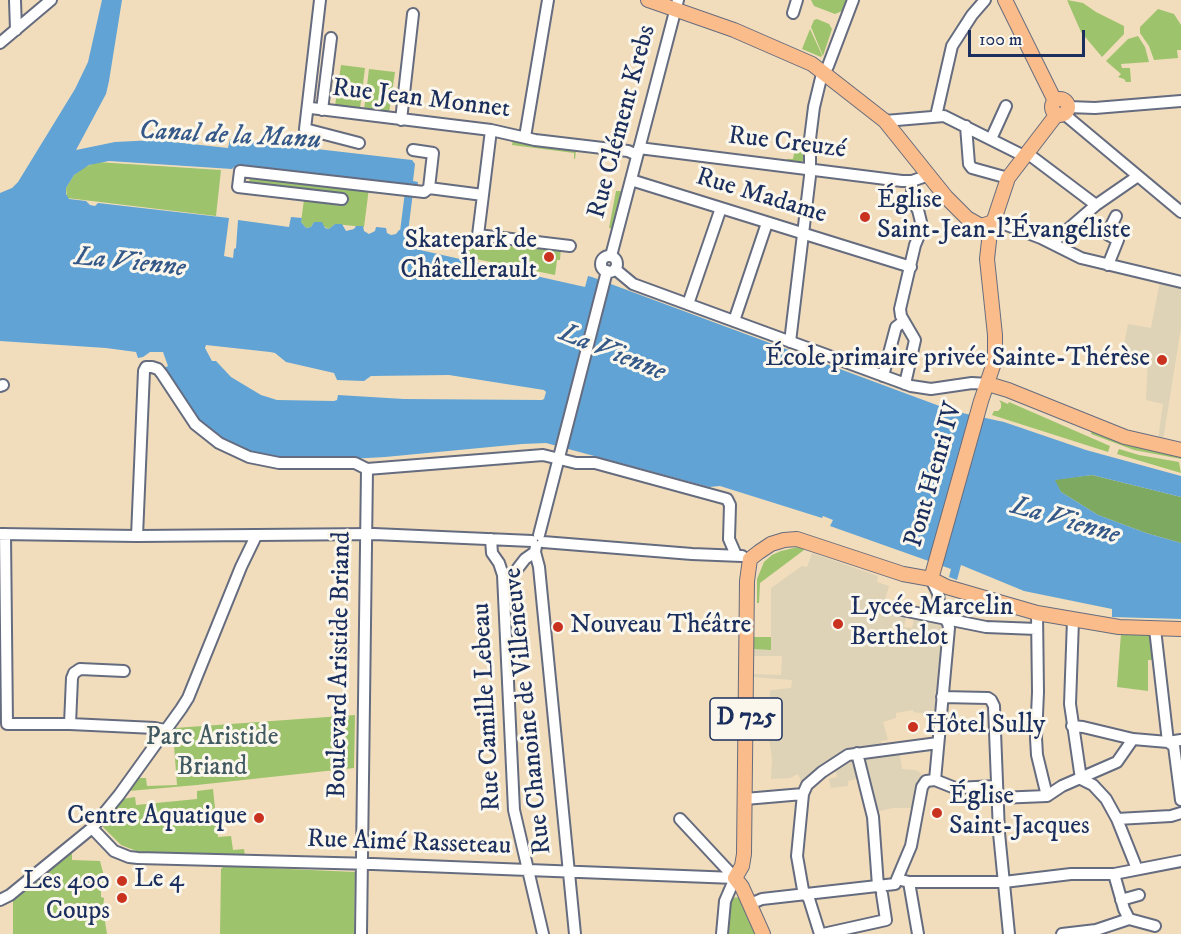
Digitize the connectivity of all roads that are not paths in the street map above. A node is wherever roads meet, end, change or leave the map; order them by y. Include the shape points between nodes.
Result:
1 (15, 0) edge
2 (51, 0) edge
3 (320, 0) edge
4 (548, 0) edge
5 (648, 0) edge
6 (797, 0) edge
7 (853, 0) edge
8 (985, 0) edge
9 (1005, 0) edge
10 (677, 5) edge
11 (793, 13) dead end
12 (413, 14) dead end
13 (16, 30) junction
14 (331, 38) dead end
15 (0, 43) edge
16 (824, 72) junction
17 (1181, 101) edge
18 (1006, 106) dead end
19 (311, 108) dead end
20 (1061, 109) junction
21 (322, 110) junction
22 (936, 116) junction
23 (401, 120) junction
24 (885, 121) junction
25 (966, 126) junction
26 (491, 130) junction
27 (525, 137) junction
28 (991, 139) junction
29 (359, 143) dead end
30 (413, 150) dead end
31 (638, 152) junction
32 (1025, 155) junction
33 (810, 170) junction
34 (929, 176) junction
35 (1138, 176) junction
36 (1008, 178) junction
37 (631, 180) junction
38 (912, 181) junction
39 (429, 188) junction
40 (483, 195) junction
41 (342, 199) dead end
42 (1096, 205) junction
43 (722, 208) junction
44 (1181, 212) edge
45 (1116, 216) dead end
46 (993, 222) junction
47 (767, 223) junction
48 (803, 234) junction
49 (1052, 243) junction
50 (570, 246) dead end
51 (1108, 265) junction
52 (911, 267) junction
53 (609, 273) junction
54 (1180, 280) edge
55 (688, 304) junction
56 (734, 321) junction
57 (904, 321) junction
58 (790, 342) junction
59 (883, 376) junction
60 (905, 384) junction
61 (988, 384) junction
62 (1181, 450) edge
63 (560, 453) junction
64 (366, 469) junction
65 (2, 534) edge
66 (365, 534) junction
67 (137, 536) junction
68 (256, 536) junction
69 (491, 539) junction
70 (537, 543) junction
71 (736, 555) junction
72 (750, 559) junction
73 (503, 578) junction
74 (931, 579) junction
75 (892, 608) dead end
76 (1037, 613) junction
77 (944, 617) junction
78 (1073, 620) junction
79 (1037, 629) junction
80 (1155, 629) junction
81 (1181, 629) edge
82 (124, 670) dead end
83 (942, 697) junction
84 (3, 709) edge
85 (3, 724) edge
86 (70, 724) junction
87 (1072, 726) junction
88 (165, 730) junction
89 (1133, 739) junction
90 (1181, 740) edge
91 (1168, 742) junction
92 (938, 743) junction
93 (857, 753) junction
94 (1081, 779) junction
95 (935, 780) junction
96 (997, 786) junction
97 (803, 794) junction
98 (1047, 796) junction
99 (998, 798) junction
100 (745, 800) junction
101 (1181, 800) edge
102 (1181, 813) edge
103 (680, 819) dead end
104 (1117, 819) junction
105 (92, 828) junction
106 (1181, 861) edge
107 (362, 864) junction
108 (1137, 869) junction
109 (529, 870) junction
110 (569, 871) junction
111 (1114, 874) junction
112 (735, 878) junction
113 (897, 879) junction
114 (909, 882) junction
115 (1004, 882) junction
116 (880, 890) junction
117 (806, 894) junction
118 (1139, 896) dead end
119 (1, 900) edge
120 (1121, 900) junction
121 (750, 904) junction
122 (1133, 920) junction
123 (1155, 926) dead end
124 (361, 934) edge
125 (543, 934) edge
126 (575, 934) edge
127 (722, 934) edge
128 (763, 934) edge
129 (821, 934) edge
130 (918, 934) edge
131 (1009, 934) edge
132 (1062, 934) edge
133 (1136, 934) edge

1 - 13 street
2 - 13 street
3 - 29 street via 305,129
4 - 27 street
5 - 10 main road
6 - 11 street
7 - 16 street
8 - 22 street via 952,46
9 - 20 main road
10 - 16 main road
10 - 31 street, Rue Clément Krebs
12 - 23 street
13 - 15 street
14 - 21 street
16 - 24 main road
16 - 33 street via 811,127
17 - 20 street
18 - 28 street
19 - 21 street, Rue Jean Monnet
20 - 32 main road, Pont Henri IV
20 - 35 street
21 - 23 street, Rue Jean Monnet
22 - 24 street
22 - 25 street
23 - 26 street, Rue Jean Monnet
24 - 34 main road
25 - 28 street
25 - 36 street via 972,168
26 - 27 street, Rue Jean Monnet
26 - 40 street
27 - 31 street, Rue Creuzé
28 - 32 street
30 - 39 street via 433,153
31 - 33 street, Rue Creuzé
31 - 37 street, Rue Clément Krebs
32 - 36 main road, Pont Henri IV
32 - 42 street
33 - 38 street, Rue Creuzé
33 - 48 street
34 - 38 street, Rue Creuzé
34 - 46 main road via 966,218 981,226
35 - 42 street
35 - 44 street
36 - 46 main road, Pont Henri IV
37 - 43 street, Rue Madame
37 - 53 street, Rue Clément Krebs via 611,256 602,262
38 - 52 street via 912,201 921,222
39 - 40 street
39 - 41 street via 424,192 240,171 238,187
40 - 50 street via 478,235
42 - 49 street
43 - 47 street, Rue Madame
43 - 55 street
45 - 51 street via 1107,234 1118,240
46 - 49 street
46 - 61 main road, Pont Henri IV via 987,259 996,352
47 - 48 street, Rue Madame
47 - 56 street
48 - 52 street, Rue Madame
48 - 58 street
49 - 51 street via 1081,258
51 - 54 street
52 - 57 street via 900,309
53 - 55 street
53 - 63 street
55 - 56 street
56 - 58 street
57 - 59 street via 896,327
57 - 60 street via 915,340
58 - 59 street
59 - 60 street
60 - 61 street via 931,388
61 - 62 main road via 1125,437
61 - 74 main road, Pont Henri IV
63 - 64 street
63 - 70 street
63 - 71 street via 576,463 595,463 727,499 729,539
64 - 66 street, Boulevard Aristide Briand
64 - 67 street via 355,463 279,463 249,457 195,424 158,369 146,367
65 - 67 street
65 - 84 street
66 - 68 street
66 - 69 street
66 - 107 street, Boulevard Aristide Briand
67 - 68 street
68 - 88 street via 188,698
69 - 70 street
69 - 73 street via 492,553
70 - 71 street
70 - 73 street, Rue Camille Lebeau via 508,581
70 - 110 street, Rue Chanoine de Villeneuve
71 - 72 street
72 - 74 main road via 771,544 797,539 903,574
72 - 100 main road, D 725
73 - 109 street, Rue Camille Lebeau via 514,810
74 - 76 main road
74 - 77 street
75 - 77 street
76 - 78 main road
76 - 79 street
77 - 79 street via 986,627
77 - 83 street via 949,628
78 - 80 main road
78 - 87 street
79 - 98 street via 1037,755
80 - 81 main road
80 - 91 street
82 - 86 street via 80,669 74,673
83 - 92 street
83 - 96 street via 993,702
84 - 85 street
85 - 86 street
86 - 88 street
87 - 89 street
87 - 94 street
88 - 105 street
89 - 91 street
89 - 94 street via 1117,762
90 - 91 street
91 - 101 street via 1174,746
92 - 93 street
92 - 95 street
93 - 97 street via 814,778
93 - 116 street via 873,817
94 - 98 street
94 - 104 street via 1100,791
95 - 96 street via 955,788
95 - 113 street via 926,781 922,788 913,837
96 - 99 street
97 - 100 street
97 - 117 street via 797,856
98 - 99 street
99 - 115 street
100 - 112 main road, D 725 via 744,854
102 - 104 street
103 - 112 street
104 - 108 street
105 - 107 street, Rue Aimé Rasseteau via 114,850 129,857
105 - 119 street
106 - 108 street
107 - 109 street, Rue Aimé Rasseteau
107 - 124 street, Boulevard Aristide Briand
108 - 111 street
109 - 110 street, Rue Aimé Rasseteau
109 - 125 street, Rue Camille Lebeau
110 - 112 street, Rue Aimé Rasseteau
110 - 126 street, Rue Chanoine de Villeneuve
111 - 115 street via 1071,874
111 - 120 street
112 - 121 main road
112 - 127 street via 725,900
113 - 114 street
113 - 116 street via 895,884
114 - 115 street
114 - 130 street
115 - 131 street
116 - 117 street
116 - 129 street via 886,920
117 - 121 street
117 - 129 street
118 - 120 street
120 - 122 street
121 - 128 main road
122 - 123 street
122 - 132 street
122 - 133 street

